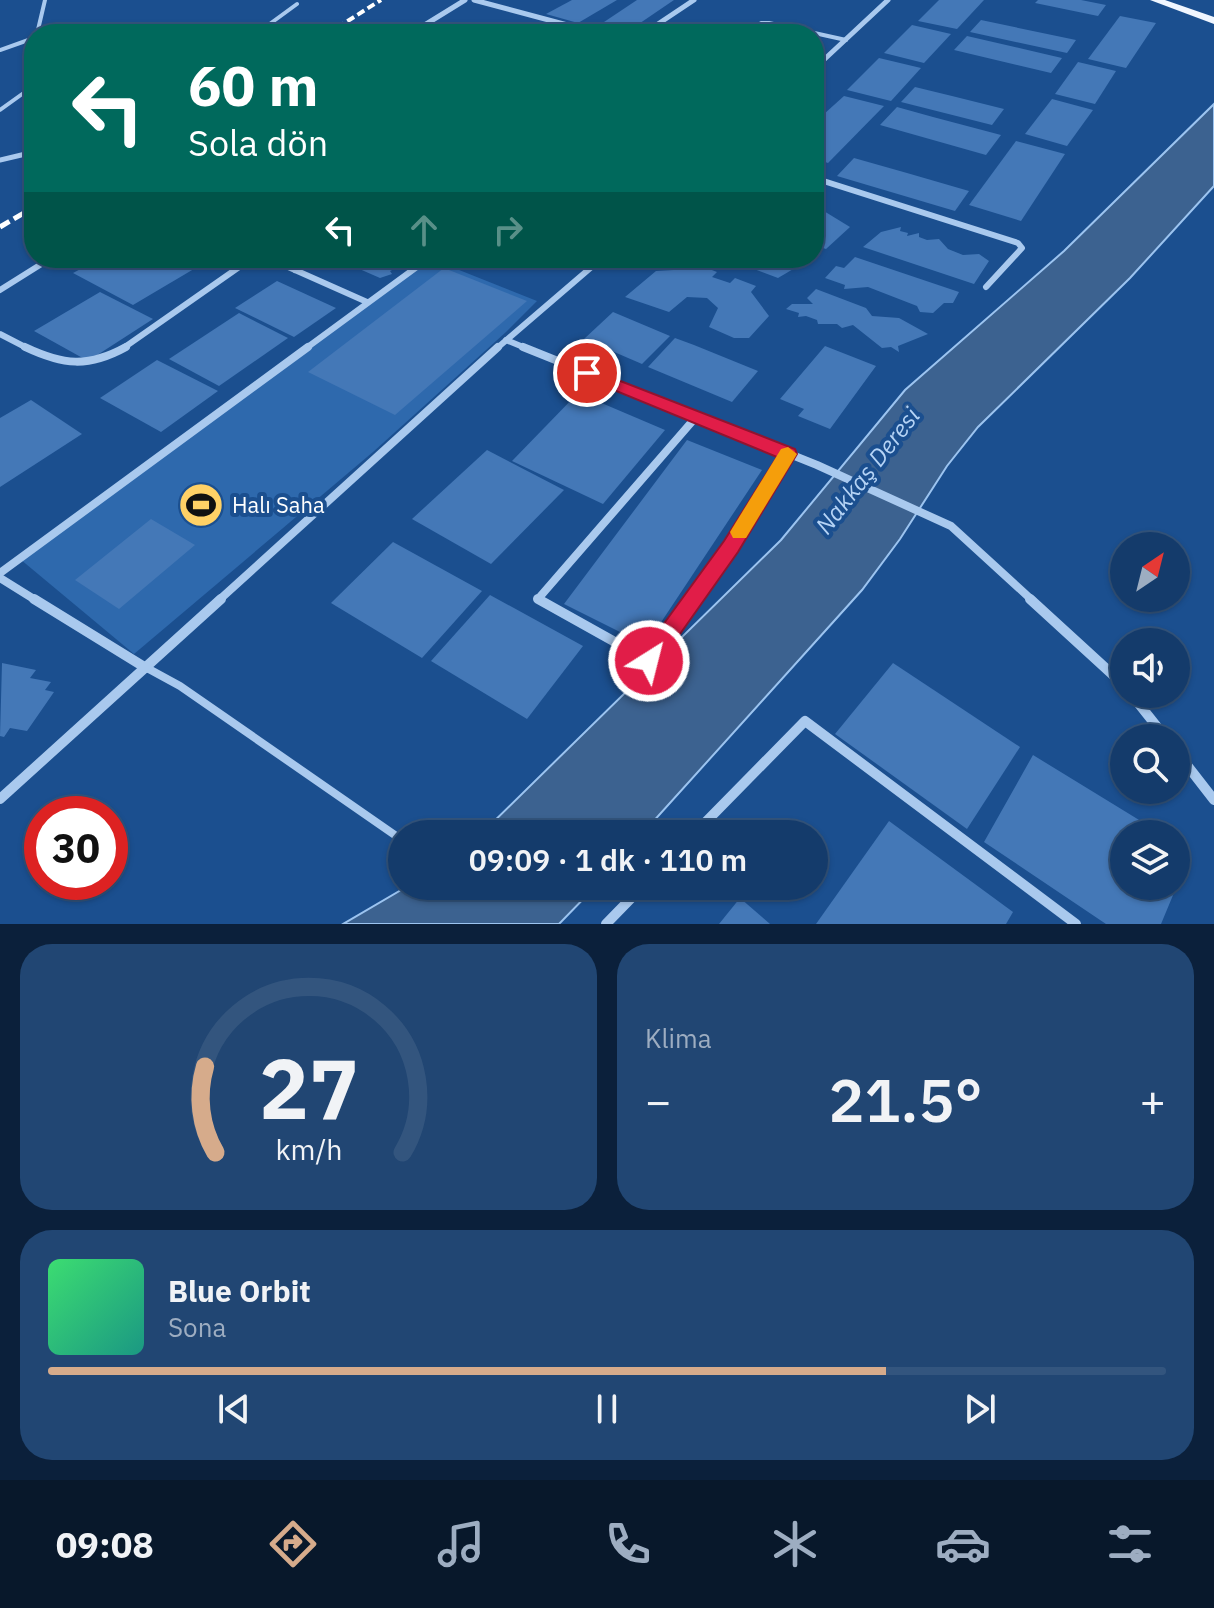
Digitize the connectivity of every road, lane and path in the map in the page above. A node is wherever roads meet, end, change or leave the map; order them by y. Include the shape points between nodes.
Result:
1 (45, 0) edge
2 (465, 0) edge
3 (474, 0) edge
4 (694, 0) edge
5 (888, 0) edge
6 (1155, 0) edge
7 (1182, 0) edge
8 (297, 4) dead end
9 (1214, 11) edge
10 (1214, 21) edge
11 (38, 24) edge
12 (270, 24) edge
13 (426, 24) edge
14 (565, 24) edge
15 (658, 24) edge
16 (824, 35) edge
17 (24, 40) edge
18 (846, 40) junction
19 (0, 50) edge
20 (824, 60) edge
21 (24, 93) edge
22 (0, 110) edge
23 (24, 154) edge
24 (0, 160) edge
25 (824, 181) edge
26 (35, 268) edge
27 (238, 268) edge
28 (290, 268) edge
29 (298, 268) edge
30 (415, 268) edge
31 (590, 268) edge
32 (295, 270) junction
33 (986, 287) dead end
34 (0, 290) edge
35 (367, 302) junction
36 (0, 334) edge
37 (506, 340) junction
38 (696, 417) junction
39 (788, 454) junction
40 (0, 576) edge
41 (146, 668) junction
42 (1110, 672) edge
43 (1142, 708) edge
44 (1155, 724) edge
45 (1190, 769) edge
46 (0, 799) edge
47 (1214, 800) edge
48 (708, 820) edge
49 (388, 830) edge
50 (629, 900) edge
51 (606, 924) edge
52 (1076, 924) edge

1 - 11 lane
2 - 13 street
3 - 14 street
4 - 15 street
5 - 18 street
6 - 10 main road
7 - 9 main road
8 - 12 lane
16 - 18 lane
17 - 19 lane
18 - 20 street
21 - 22 lane
23 - 24 lane
25 - 33 street via 1018,243 1022,248
26 - 34 street
27 - 36 street via 95,362 50,360
28 - 32 street
29 - 32 street
30 - 35 street
31 - 37 street
32 - 35 street
35 - 40 street
37 - 38 street
37 - 41 street
38 - 39 street
38 - 39 street via 538,599 649,661
39 - 42 street via 951,526
40 - 41 street
41 - 46 street
41 - 49 lane
43 - 44 street
45 - 47 street
48 - 52 street via 805,721
50 - 51 street

